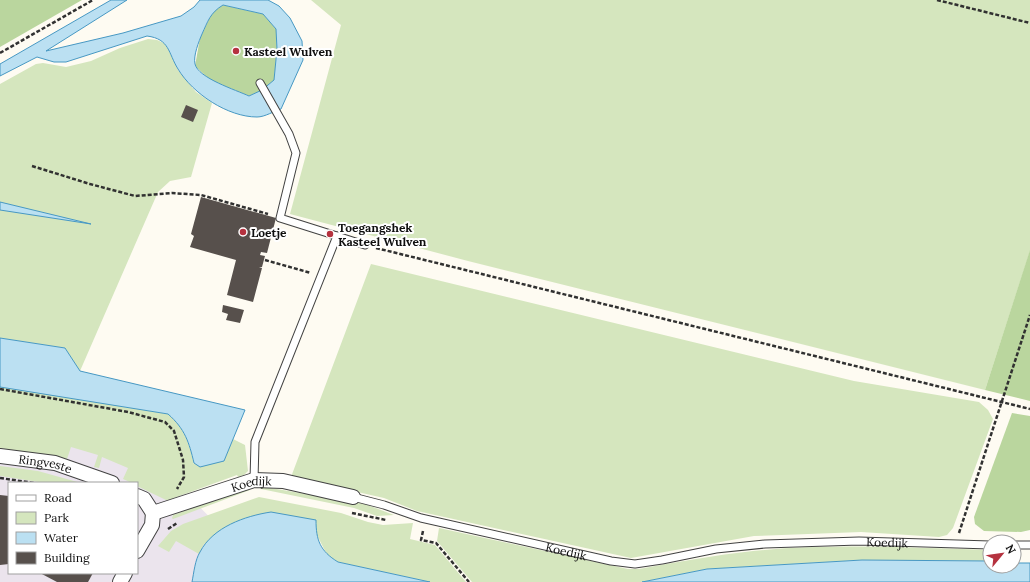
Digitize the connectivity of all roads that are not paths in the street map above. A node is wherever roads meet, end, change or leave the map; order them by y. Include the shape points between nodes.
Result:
1 (260, 83) dead end
2 (336, 236) junction
3 (366, 245) road end
4 (0, 456) edge
5 (254, 480) junction
6 (109, 482) edge
7 (138, 496) edge
8 (353, 497) joint
9 (160, 511) junction
10 (982, 545) edge
11 (138, 549) edge

1 - 2 lane via 291,138 296,152 280,218
2 - 3 lane
2 - 5 lane via 255,442
4 - 6 street, Ringveste via 55,463
5 - 8 street, Koedijk via 283,481
5 - 9 street, Koedijk
7 - 9 street
8 - 10 lane, Koedijk via 426,519 634,564 716,549 766,544 859,541
9 - 11 street

